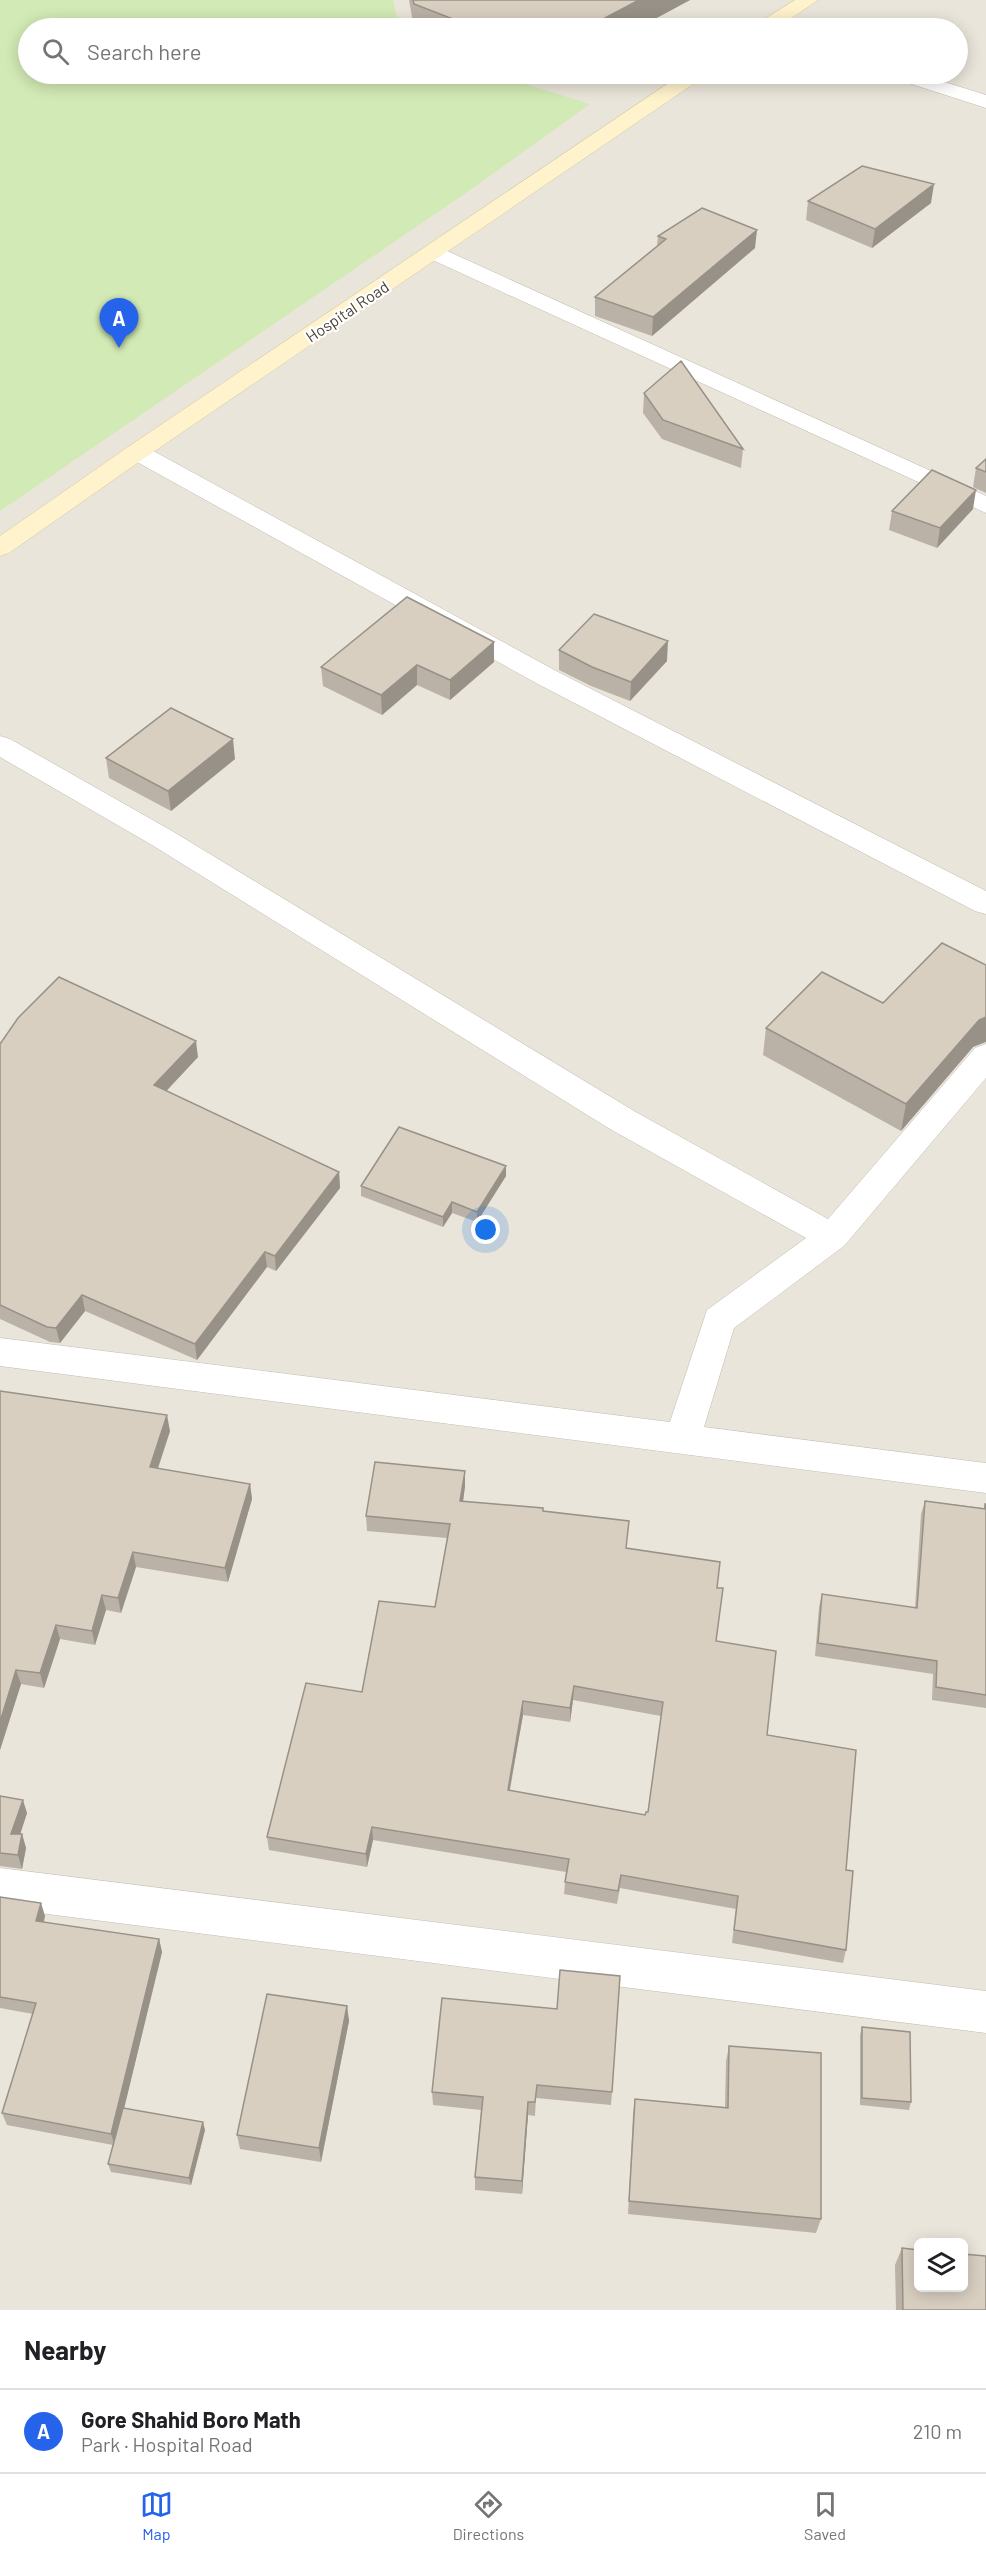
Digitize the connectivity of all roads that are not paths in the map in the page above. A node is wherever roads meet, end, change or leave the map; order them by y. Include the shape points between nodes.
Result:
1 (808, 0) edge
2 (780, 18) edge
3 (680, 84) edge
4 (931, 84) edge
5 (986, 102) edge
6 (434, 252) junction
7 (137, 452) junction
8 (986, 504) edge
9 (0, 548) edge
10 (0, 745) edge
11 (986, 904) edge
12 (986, 1056) edge
13 (832, 1237) junction
14 (0, 1352) edge
15 (683, 1438) junction
16 (986, 1478) edge
17 (0, 1888) edge
18 (986, 2012) edge

1 - 2 main road
3 - 6 main road, Hospital Road
4 - 5 street
6 - 7 main road, Hospital Road
6 - 8 street
7 - 9 main road, Hospital Road
7 - 11 street via 548,678
10 - 13 street via 162,838 622,1120
12 - 13 street
13 - 15 street via 719,1320
14 - 15 street
15 - 16 street
17 - 18 street

